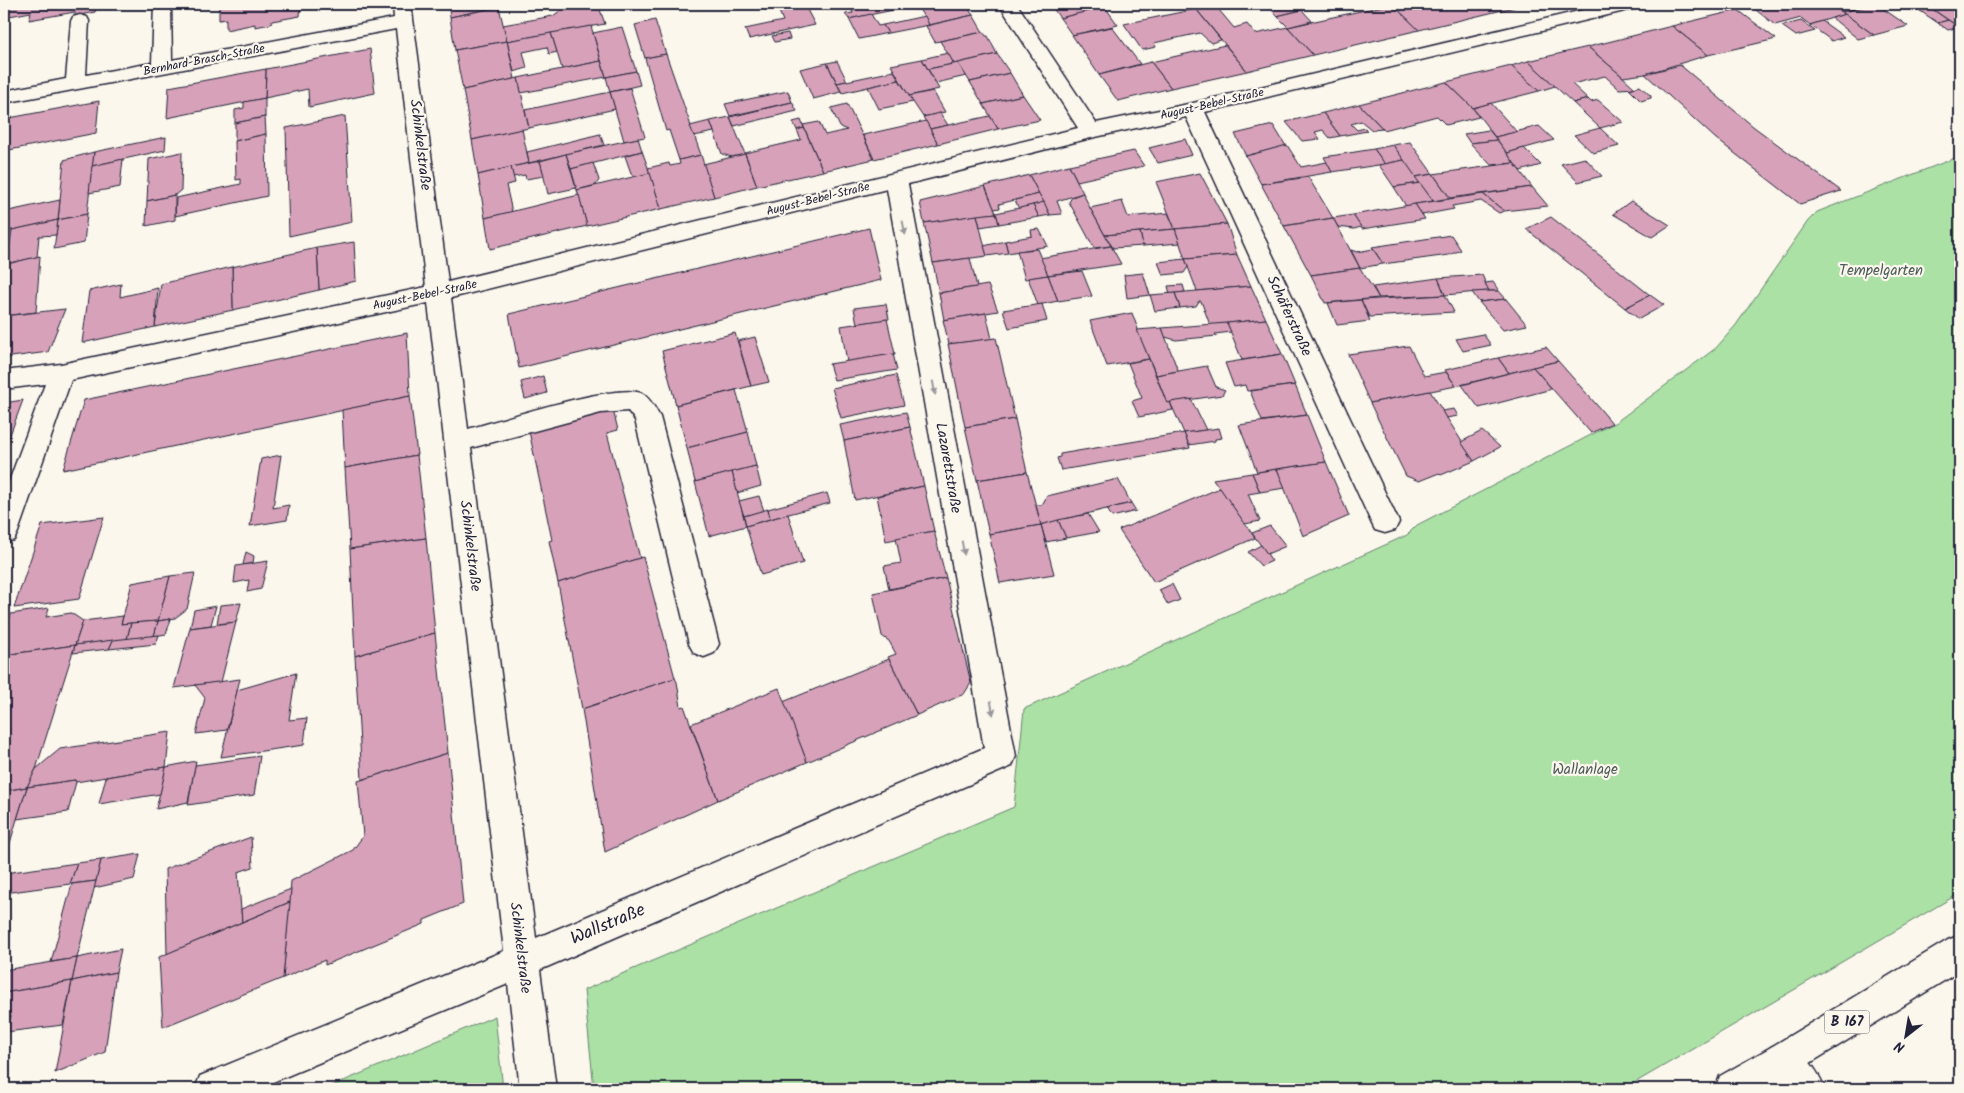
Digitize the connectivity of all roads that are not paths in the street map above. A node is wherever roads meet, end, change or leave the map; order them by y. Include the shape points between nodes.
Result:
1 (1008, 4) edge
2 (1630, 4) edge
3 (162, 6) dead end
4 (403, 13) edge
5 (80, 21) dead end
6 (162, 68) junction
7 (76, 84) junction
8 (4, 97) edge
9 (1193, 109) junction
10 (1091, 131) junction
11 (896, 180) junction
12 (438, 292) junction
13 (61, 373) junction
14 (4, 380) edge
15 (457, 442) junction
16 (1385, 522) dead end
17 (4, 532) edge
18 (704, 644) dead end
19 (1001, 756) joint
20 (1960, 952) edge
21 (522, 960) junction
22 (1784, 1060) junction
23 (213, 1089) edge
24 (538, 1089) edge
25 (1733, 1089) edge
26 (1807, 1089) edge

1 - 10 street
2 - 9 street, August-Bebel-Straße
3 - 6 street
4 - 6 street, Bernhard-Brasch-Straße
4 - 12 street, Schinkelstraße
5 - 7 street
6 - 7 street, Bernhard-Brasch-Straße
7 - 8 street, Bernhard-Brasch-Straße
9 - 10 street, August-Bebel-Straße
9 - 16 street, Schäferstraße
10 - 11 street, August-Bebel-Straße
11 - 12 street, August-Bebel-Straße via 514,276
11 -> 19 street, Lazarettstraße
12 - 13 street, August-Bebel-Straße
12 - 15 street, Schinkelstraße
13 - 14 street, August-Bebel-Straße
13 - 17 street
15 - 18 street via 601,403 635,401 647,417
15 - 21 street, Schinkelstraße
19 - 21 street, Wallstraße
20 - 22 street, B 167
21 - 23 street, Wallstraße
21 - 24 street, Schinkelstraße
22 - 25 street, B 167
22 - 26 street

